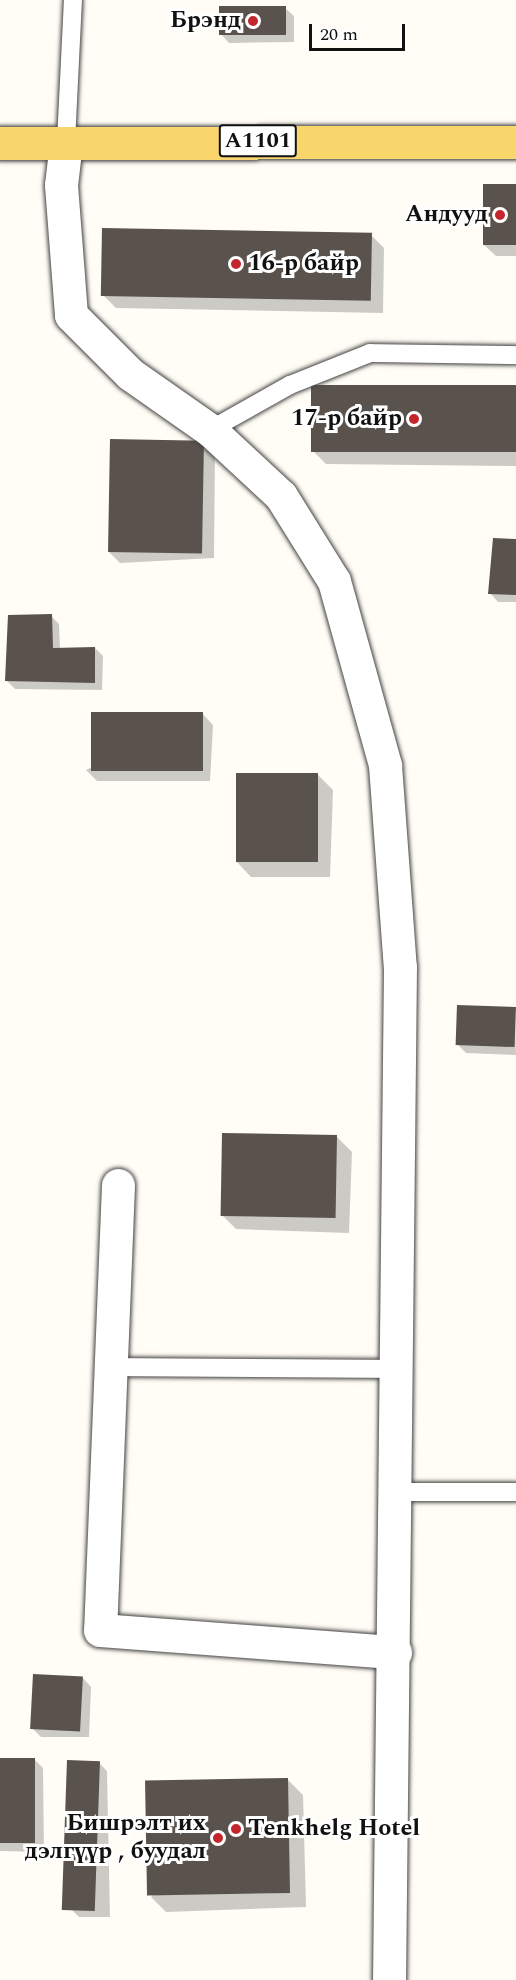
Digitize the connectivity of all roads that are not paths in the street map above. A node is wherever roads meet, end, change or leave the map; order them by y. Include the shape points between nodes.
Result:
1 (73, 0) edge
2 (66, 142) junction
3 (516, 142) edge
4 (0, 143) edge
5 (516, 355) edge
6 (210, 430) junction
7 (118, 1185) dead end
8 (111, 1367) junction
9 (397, 1369) junction
10 (396, 1492) junction
11 (516, 1492) edge
12 (394, 1653) junction
13 (389, 1980) edge

1 - 2 lane
2 - 3 main road, A1101
2 - 4 main road, A1101
2 - 6 street via 61,185 71,315 130,374
5 - 6 lane via 370,352 290,385
6 - 9 street via 281,496 334,581 385,765 400,967
7 - 8 street
8 - 9 lane
8 - 12 street via 100,1630
9 - 10 street
10 - 11 lane
10 - 12 street
12 - 13 street

